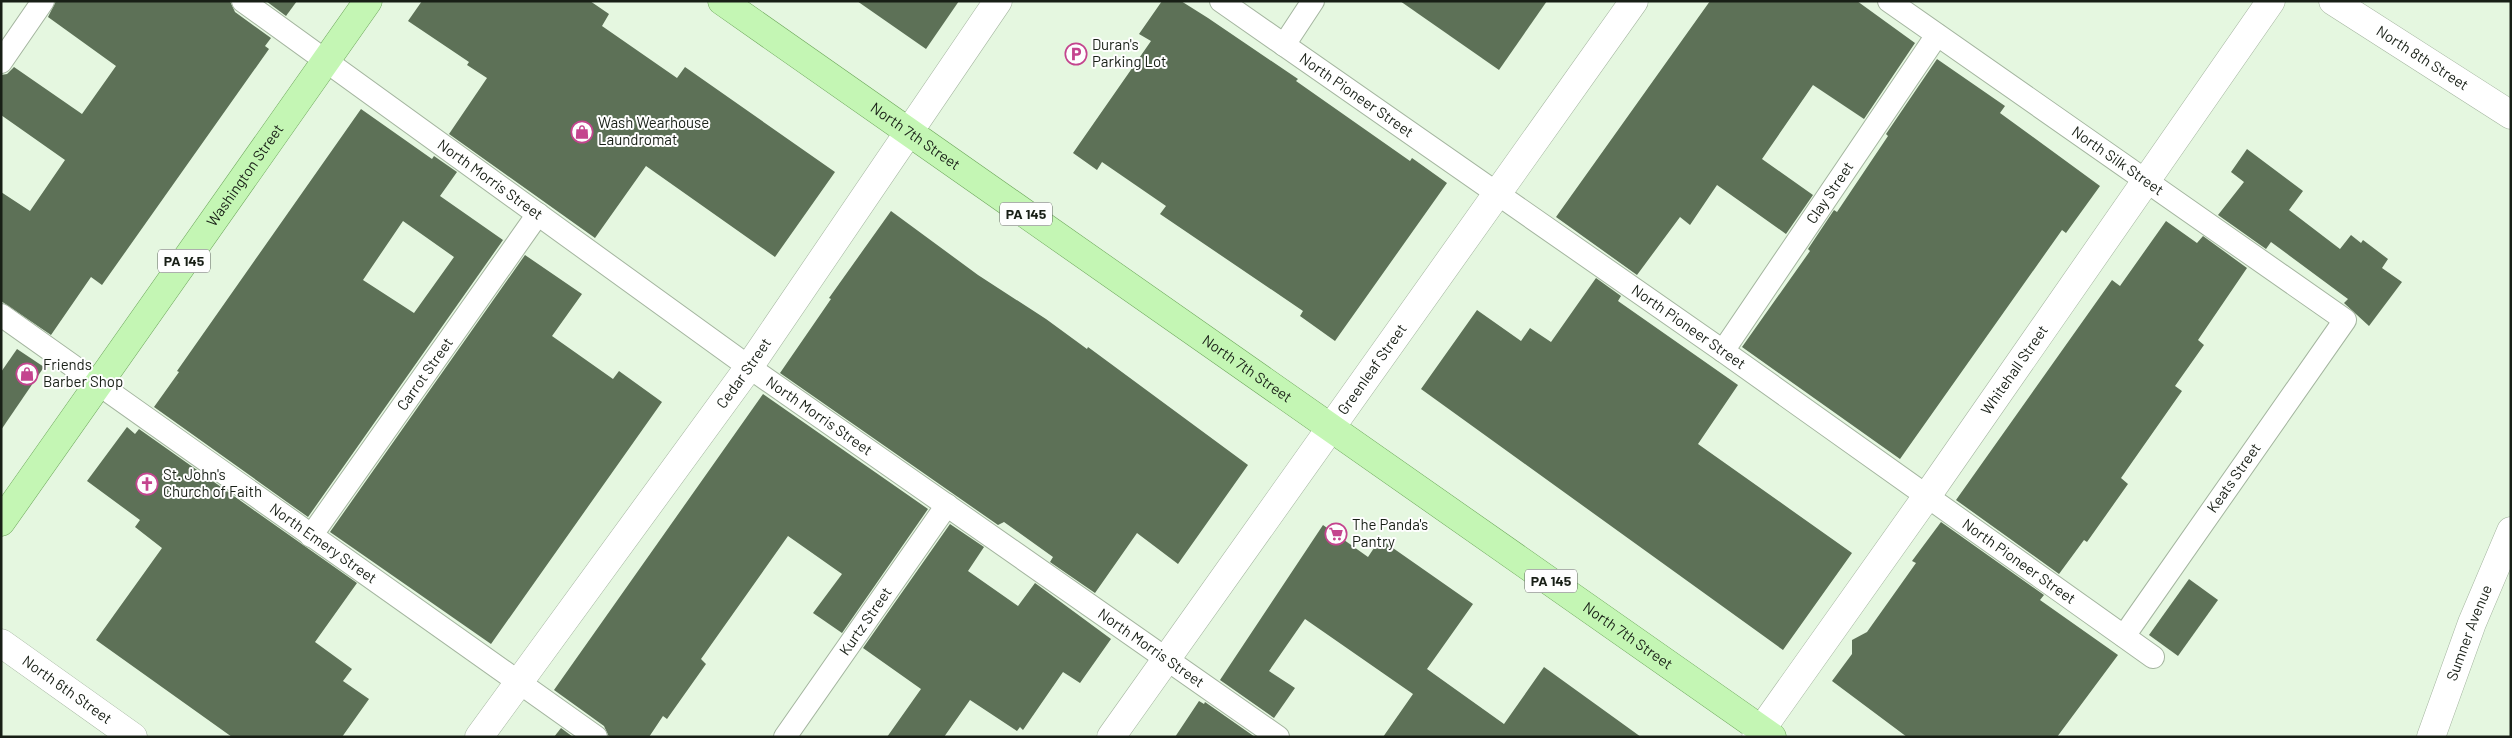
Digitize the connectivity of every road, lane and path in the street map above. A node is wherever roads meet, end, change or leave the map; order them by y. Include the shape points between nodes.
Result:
1 (43, 1) edge
2 (243, 1) edge
3 (368, 1) edge
4 (722, 1) edge
5 (998, 1) edge
6 (1221, 1) edge
7 (1313, 1) edge
8 (1634, 1) edge
9 (1889, 1) edge
10 (2271, 1) edge
11 (2333, 1) edge
12 (1937, 34) junction
13 (1284, 45) junction
14 (326, 60) junction
15 (1, 62) edge
16 (2511, 115) edge
17 (909, 134) junction
18 (2146, 181) junction
19 (1498, 194) junction
20 (535, 207) junction
21 (1, 315) edge
22 (2345, 320) joint
23 (1723, 351) junction
24 (749, 367) junction
25 (98, 385) junction
26 (1331, 426) junction
27 (1927, 496) junction
28 (947, 505) junction
29 (1, 522) edge
30 (2511, 531) edge
31 (310, 536) junction
32 (2124, 636) junction
33 (1, 643) edge
34 (2153, 657) dead end
35 (1167, 658) junction
36 (518, 682) junction
37 (1763, 734) edge
38 (133, 737) edge
39 (479, 737) edge
40 (596, 737) edge
41 (784, 737) edge
42 (1111, 737) edge
43 (1278, 737) edge
44 (2432, 737) edge

1 - 15 lane
2 - 14 lane, North Morris Street
3 - 14 main road, Washington Street / PA 145
4 - 17 main road, North 7th Street / PA 145
5 - 17 street, Cedar Street
6 - 13 lane, North Pioneer Street
7 - 13 lane
8 - 19 street, Greenleaf Street
9 - 12 lane, North Silk Street
10 - 18 street, Whitehall Street
11 - 16 street, North 8th Street
12 - 18 lane, North Silk Street
12 - 23 lane, Clay Street
13 - 19 lane, North Pioneer Street
14 - 20 lane, North Morris Street
14 - 25 main road, Washington Street / PA 145
17 - 24 street, Cedar Street
17 - 26 main road, North 7th Street / PA 145
18 - 22 lane, North Silk Street
18 - 27 street, Whitehall Street
19 - 23 lane, North Pioneer Street
19 - 26 street, Greenleaf Street
20 - 24 lane, North Morris Street
20 - 31 lane, Carrot Street
21 - 25 lane, North Emery Street
22 - 32 lane, Keats Street
23 - 27 lane, North Pioneer Street
24 - 28 lane, North Morris Street
24 - 36 street, Cedar Street
25 - 29 main road, Washington Street / PA 145
25 - 31 lane, North Emery Street
26 - 35 street, Greenleaf Street
26 - 37 main road, North 7th Street / PA 145
27 - 32 lane, North Pioneer Street
27 - 37 street, Whitehall Street
28 - 35 lane, North Morris Street
28 - 41 lane, Kurtz Street
30 - 44 street, Sumner Avenue via 2472,623
31 - 36 lane, North Emery Street
32 - 34 lane, North Pioneer Street
33 - 38 street, North 6th Street
35 - 42 street, Greenleaf Street
35 - 43 lane, North Morris Street
36 - 39 street, Cedar Street
36 - 40 lane, North Emery Street

